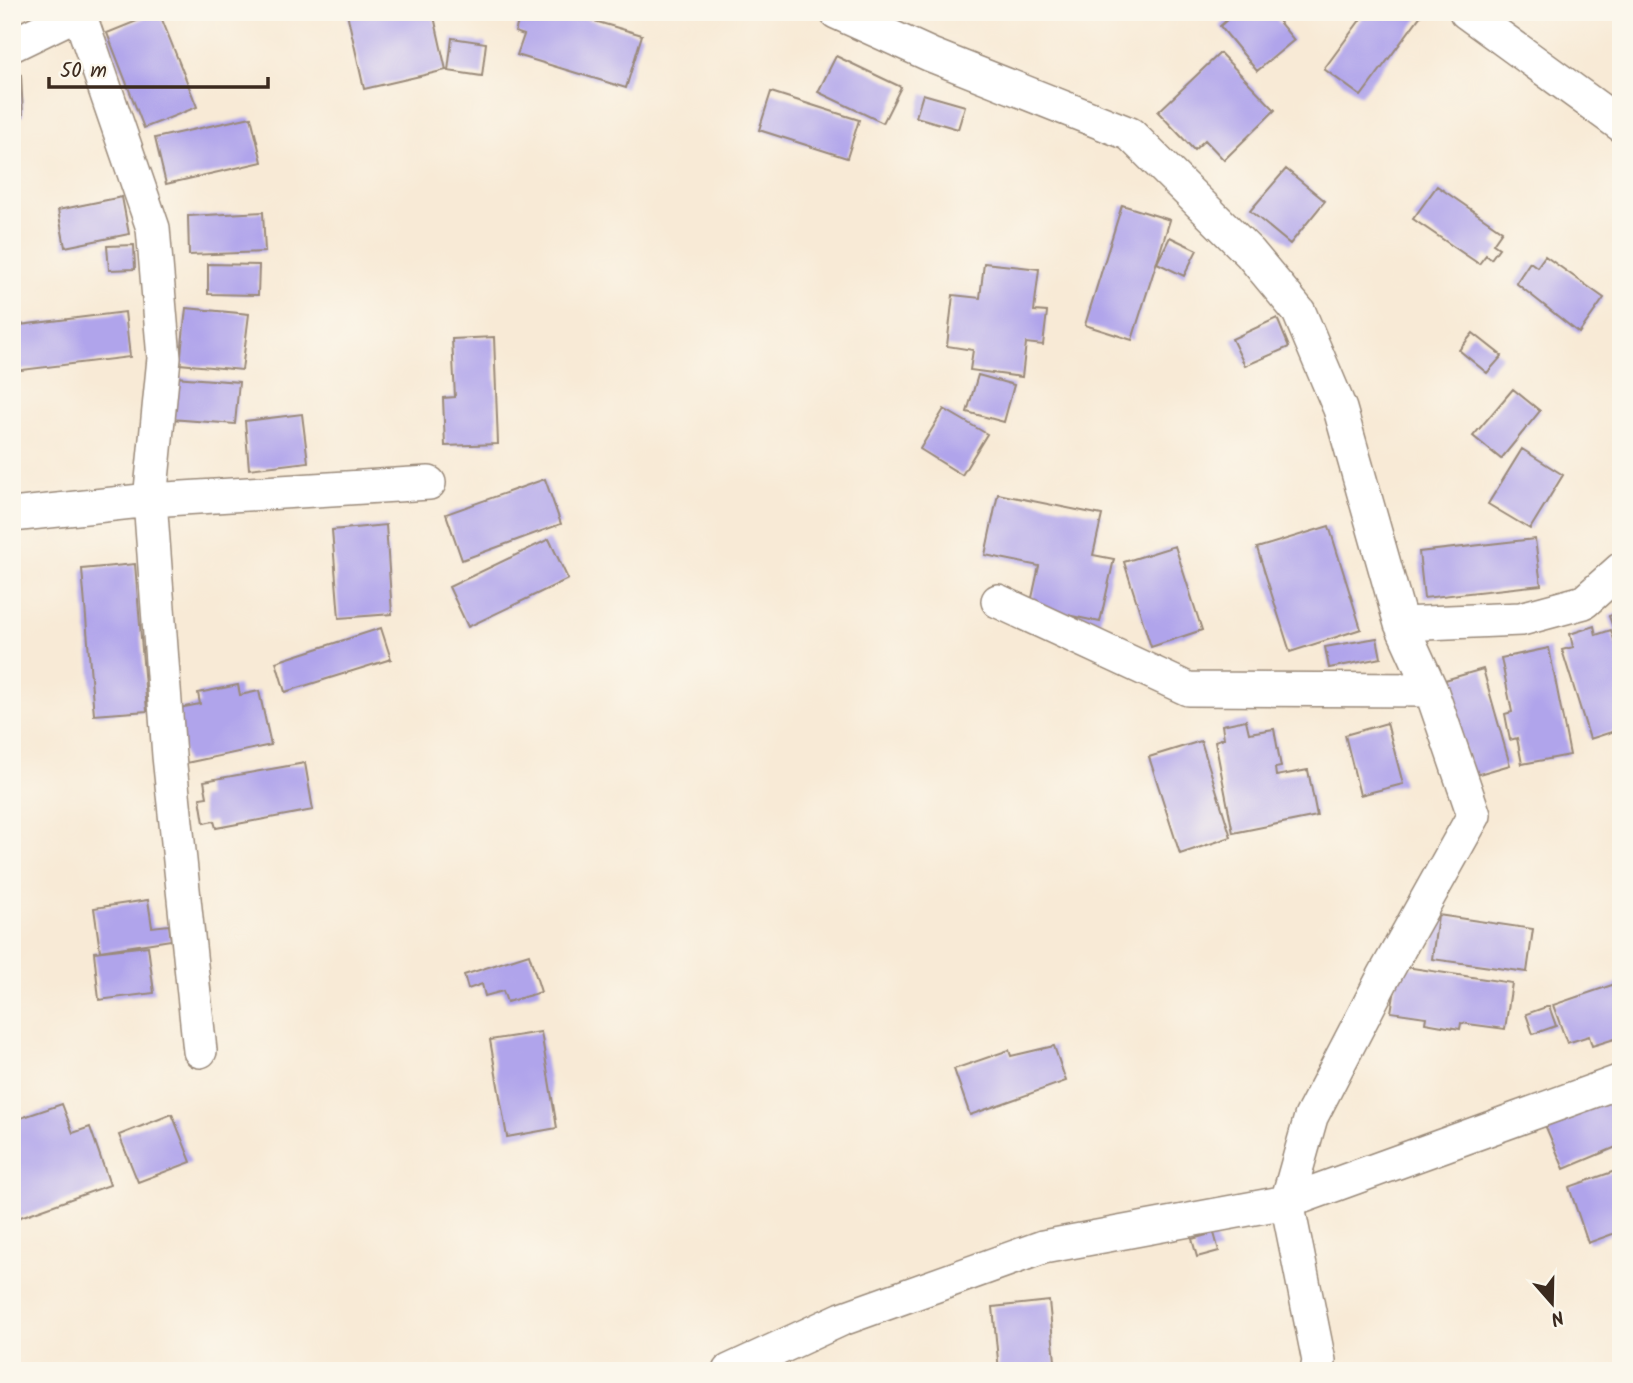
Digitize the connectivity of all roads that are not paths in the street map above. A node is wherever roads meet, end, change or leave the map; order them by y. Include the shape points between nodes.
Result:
1 (836, 12) edge
2 (1466, 12) edge
3 (80, 13) edge
4 (12, 44) edge
5 (1621, 125) edge
6 (429, 483) dead end
7 (150, 500) junction
8 (12, 515) edge
9 (1621, 569) edge
10 (998, 601) dead end
11 (1401, 624) junction
12 (1431, 690) junction
13 (200, 1051) dead end
14 (1621, 1081) edge
15 (1287, 1202) junction
16 (729, 1371) edge
17 (1317, 1371) edge

1 - 11 street via 1130,134 1250,253 1299,312 1340,409
2 - 5 street
3 - 4 street
3 - 7 street via 153,228 163,358
6 - 7 street
7 - 8 street
7 - 13 street via 169,756
9 - 11 street via 1584,602 1521,619
10 - 12 street via 1188,689
11 - 12 street
12 - 15 street via 1474,815 1311,1117
14 - 15 street
15 - 16 street via 1043,1247 842,1319
15 - 17 street via 1319,1361

